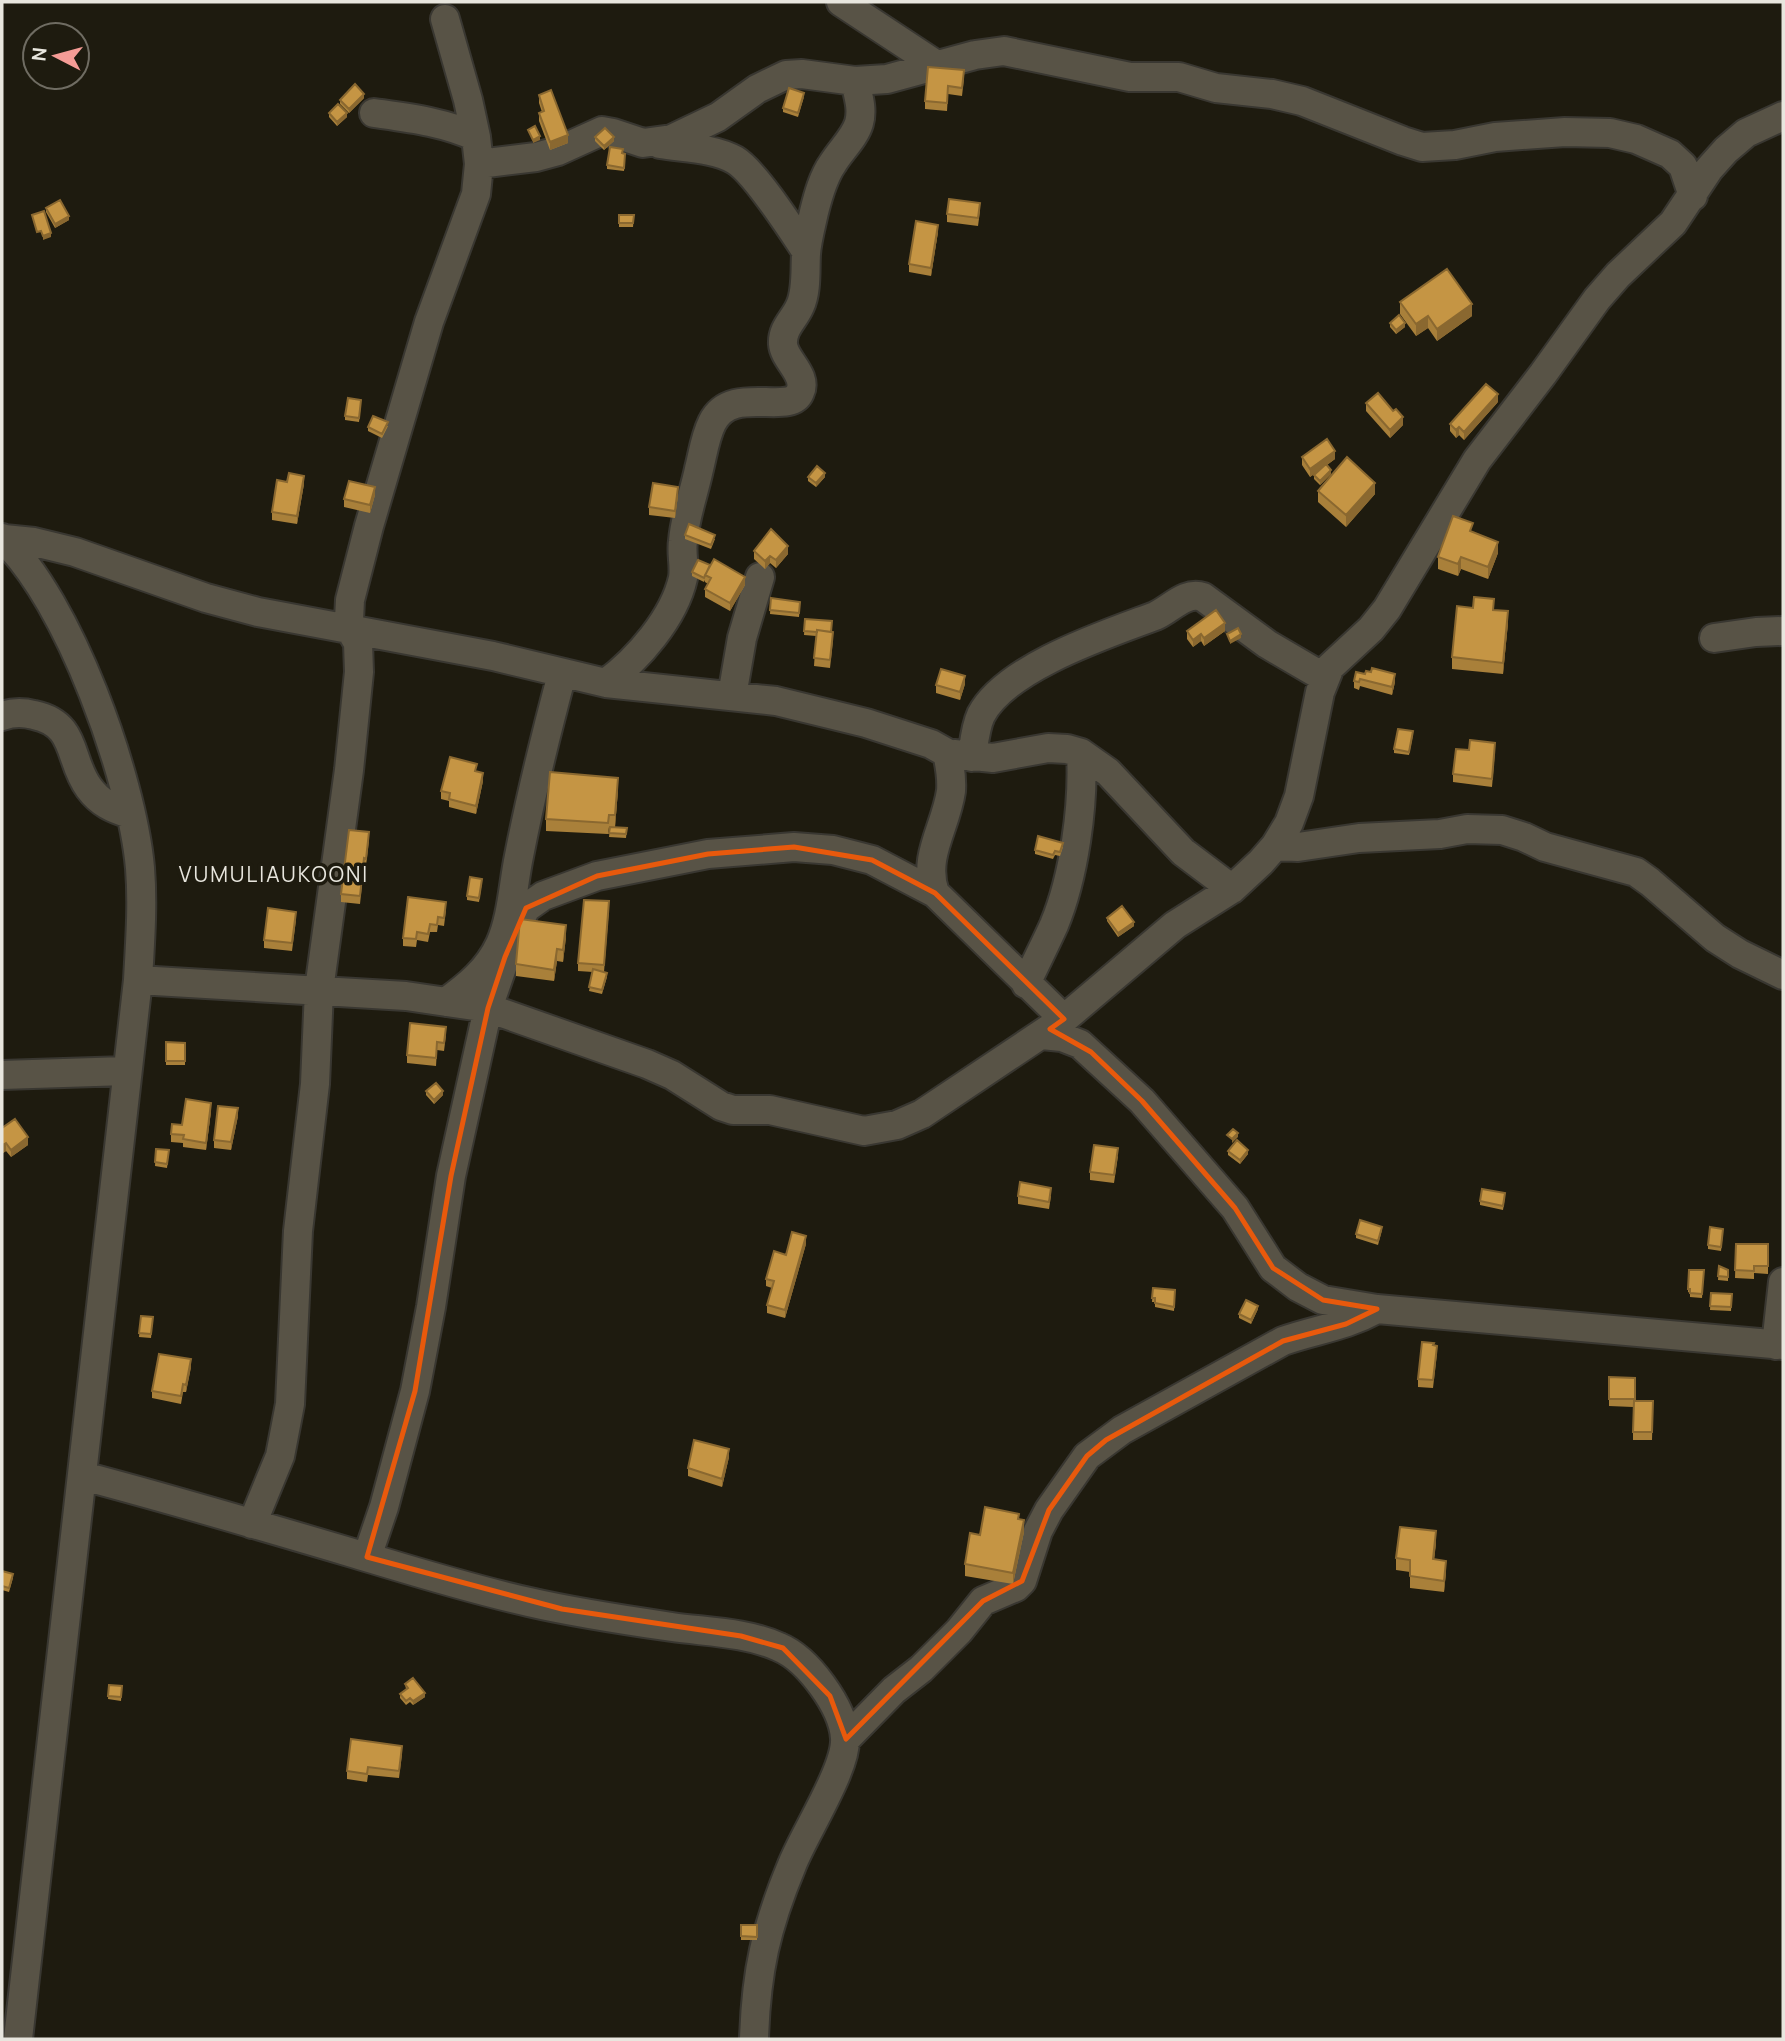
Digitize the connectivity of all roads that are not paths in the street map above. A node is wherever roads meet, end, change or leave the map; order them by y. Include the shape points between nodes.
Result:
1 (841, 2) edge
2 (445, 19) dead end
3 (938, 66) junction
4 (855, 81) junction
5 (374, 113) dead end
6 (1783, 117) edge
7 (656, 143) junction
8 (477, 151) junction
9 (1693, 196) junction
10 (806, 251) junction
11 (3, 539) edge
12 (760, 577) dead end
13 (351, 631) junction
14 (1783, 631) edge
15 (1714, 638) dead end
16 (562, 674) junction
17 (1325, 678) junction
18 (606, 683) junction
19 (732, 696) junction
20 (2, 716) edge
21 (1081, 753) junction
22 (960, 755) junction
23 (130, 814) junction
24 (1275, 846) junction
25 (1232, 889) junction
26 (935, 893) junction
27 (1783, 975) edge
28 (138, 980) junction
29 (1026, 984) junction
30 (319, 990) junction
31 (446, 1002) junction
32 (488, 1008) junction
33 (1053, 1027) junction
34 (126, 1071) junction
35 (2, 1075) edge
36 (1783, 1282) edge
37 (1377, 1309) junction
38 (1780, 1345) edge
39 (83, 1476) junction
40 (252, 1524) junction
41 (366, 1557) junction
42 (846, 1739) junction
43 (18, 2039) edge
44 (754, 2039) edge

1 - 3 street
2 - 8 street
3 - 4 street via 887,79
3 - 9 street via 1004,51 1130,77 1179,77 1216,88 1302,101 1422,147 1495,137 1610,133 1670,154 1683,166
4 - 7 street via 786,75 696,130
4 - 10 street via 859,122 821,187
5 - 8 street via 444,125
6 - 9 street via 1746,133 1726,150
7 - 8 street via 602,131 536,157
7 - 10 street via 739,163
8 - 13 street via 472,205 429,323 358,569
9 - 17 street via 1673,223 1597,299 1477,460 1387,609 1337,659
10 - 18 street via 802,303 787,326 783,348 800,378 800,393 784,402 734,404 719,411 706,438 687,519 680,587 642,651
11 - 13 street via 75,552 206,598
11 - 23 street via 41,589 73,645 105,725
12 - 19 street via 742,638
13 - 16 street via 493,656
13 - 30 street via 358,643 359,672
14 - 15 street
16 - 18 street
16 - 31 street via 500,943 480,976
17 - 22 street via 1196,595 1036,666 992,701
17 - 24 street via 1299,796
18 - 19 street
19 - 22 street via 830,713
20 - 23 street via 18,712 40,716 63,729 88,786 104,804
21 - 22 street via 1048,748 993,758
21 - 25 street via 1108,772 1183,852
21 - 29 street via 1081,800 1066,887
22 - 26 street via 951,771 951,792 931,864 929,878
23 - 28 street via 140,866
24 - 25 street
24 - 27 street via 1502,830 1545,848 1636,872 1715,938
25 - 33 street via 1175,925
26 - 29 street
26 - 32 street via 872,860 794,847 708,853 597,876 543,896 526,908
28 - 30 street
28 - 34 street
29 - 33 street
30 - 31 street
30 - 40 street via 290,1404 280,1456
31 - 32 street
32 - 33 street via 672,1074 733,1110 770,1110 864,1131 897,1125 922,1114
32 - 41 street via 451,1176 415,1391 388,1495
33 - 37 street via 1091,1052 1142,1101 1235,1208 1273,1268 1323,1300
34 - 35 street
34 - 39 street
36 - 38 street
37 - 38 street
37 - 42 street via 1346,1324 1283,1341 1106,1440 1087,1456 1049,1510 1022,1581 983,1601 950,1640
39 - 40 street
39 - 43 street
40 - 41 street
41 - 42 street via 519,1600 741,1636 783,1648 830,1696
42 - 44 street via 839,1766 772,1914 758,1980

